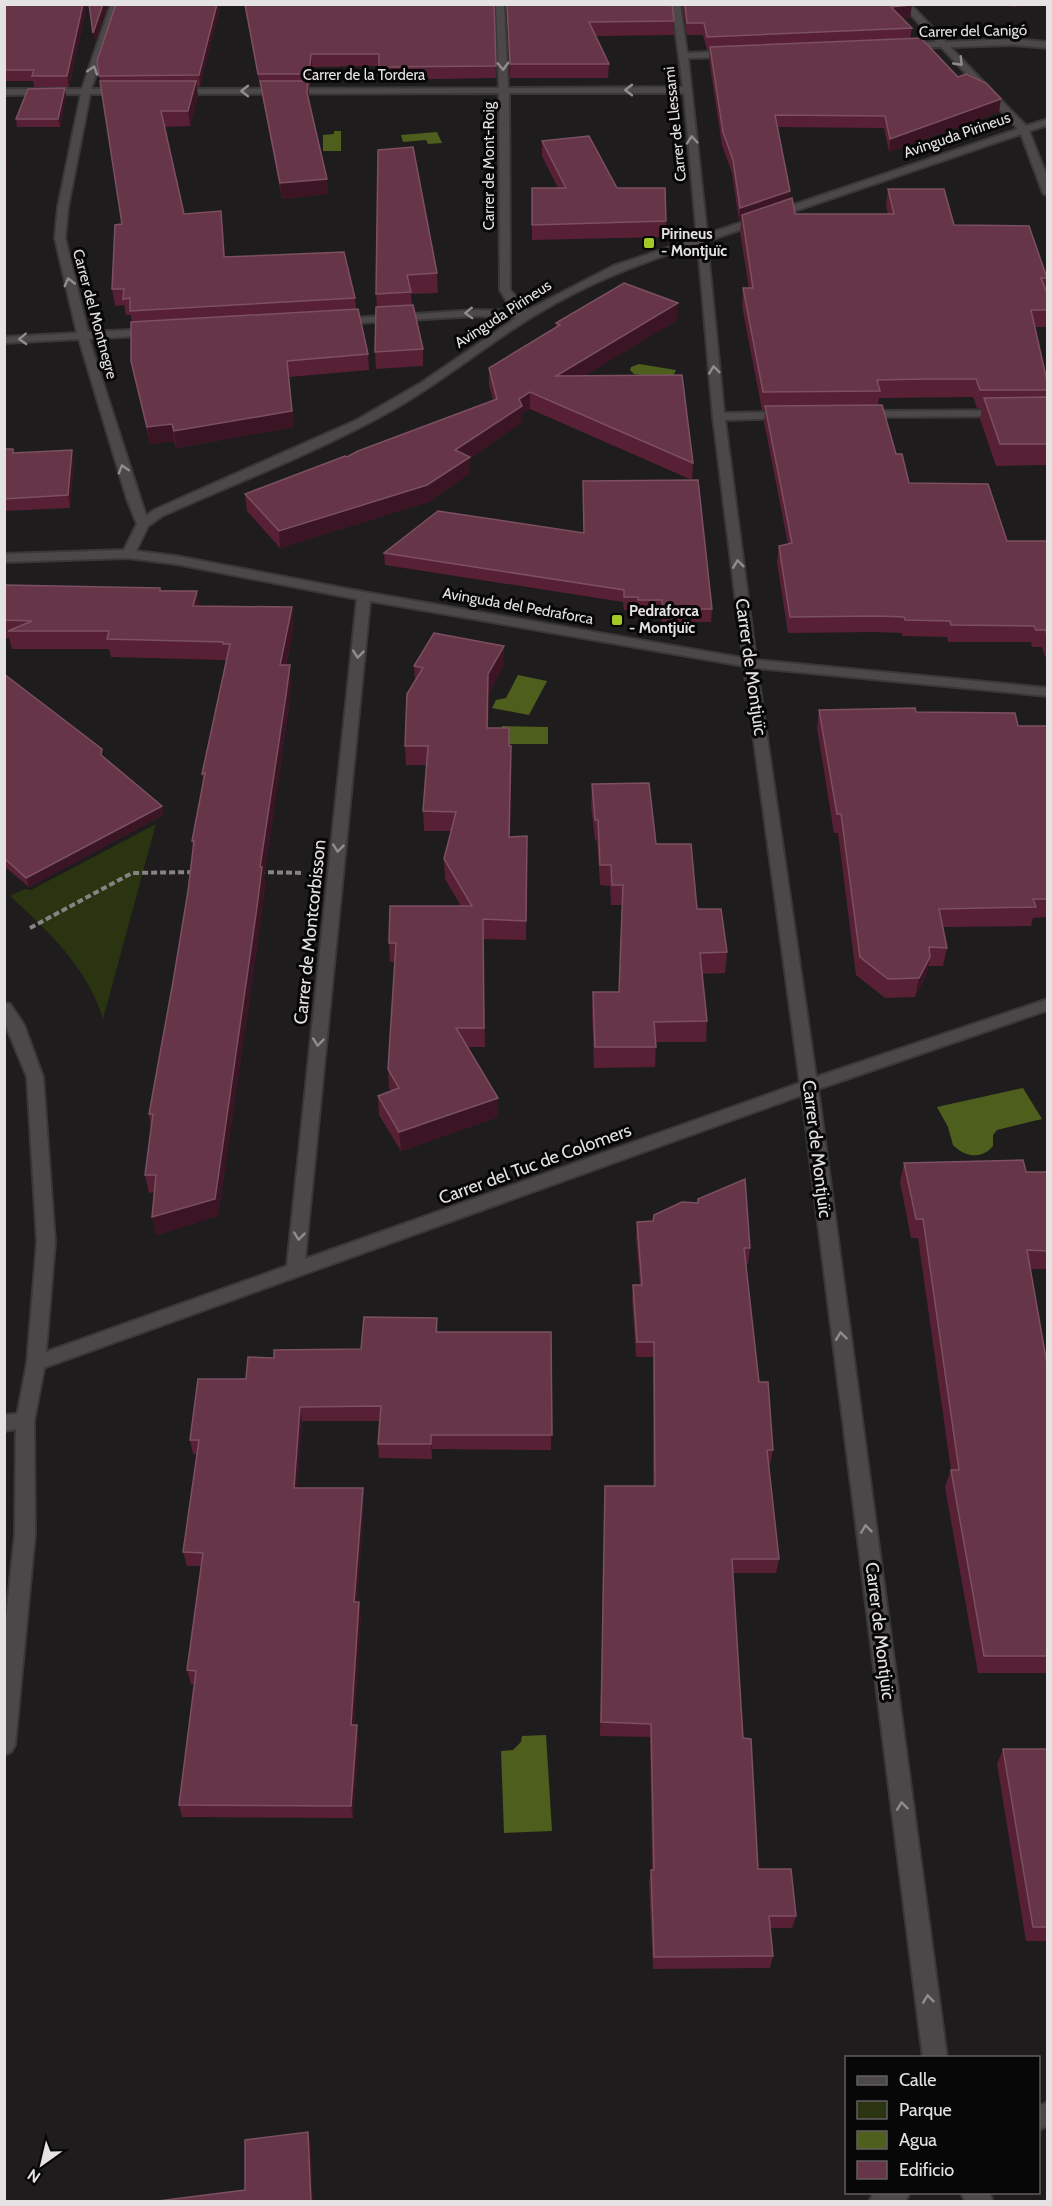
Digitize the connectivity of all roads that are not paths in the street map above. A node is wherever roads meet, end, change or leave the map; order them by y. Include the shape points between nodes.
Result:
1 (115, 4) edge
2 (904, 4) edge
3 (676, 5) edge
4 (500, 6) edge
5 (665, 6) edge
6 (512, 8) edge
7 (942, 44) junction
8 (1047, 45) edge
9 (895, 46) edge
10 (742, 53) edge
11 (683, 56) junction
12 (504, 89) junction
13 (688, 90) junction
14 (86, 91) junction
15 (134, 91) edge
16 (170, 91) edge
17 (4, 92) edge
18 (1047, 122) edge
19 (1024, 130) junction
20 (1047, 193) edge
21 (701, 240) junction
22 (527, 315) junction
23 (322, 322) edge
24 (168, 331) edge
25 (83, 336) junction
26 (4, 340) edge
27 (1047, 413) edge
28 (798, 415) edge
29 (845, 415) edge
30 (719, 417) junction
31 (143, 524) junction
32 (128, 554) junction
33 (4, 558) edge
34 (364, 596) junction
35 (750, 663) junction
36 (1047, 692) edge
37 (1047, 1004) edge
38 (4, 1008) edge
39 (809, 1086) junction
40 (295, 1272) junction
41 (36, 1363) junction
42 (25, 1420) junction
43 (4, 1423) edge
44 (4, 1746) edge
45 (935, 2056) edge
46 (896, 2194) edge
47 (881, 2202) edge

14 -> 1 street, Carrer del Montnegre
2 - 7 street
3 - 5 street
3 - 11 street, Carrer de Llessami
4 - 6 street
4 -> 12 street, Carrer de Mont-Roig
7 - 8 street, Carrer del Canigó
7 - 9 street, Carrer del Canigó
7 -> 19 street
10 - 11 street
11 - 13 street, Carrer de Llessami
13 -> 12 street, Carrer de la Tordera
12 -> 16 street, Carrer de la Tordera
12 - 22 street, Carrer de Mont-Roig via 505,290
21 -> 13 street, Carrer de Llessami
14 - 15 street
14 - 17 street
25 -> 14 street, Carrer del Montnegre via 60,238
18 - 19 street, Avinguda Pirineus
19 - 20 street
19 - 21 street, Avinguda Pirineus
21 - 22 street, Avinguda Pirineus via 617,268
30 -> 21 street, Carrer de Montjuïc
22 -> 23 street via 476,312
22 - 31 street, Avinguda Pirineus via 433,382 387,408 325,440 158,513
24 - 25 street
25 -> 26 street
31 -> 25 street, Carrer del Montnegre
27 - 29 street
28 - 30 street
35 -> 30 street, Carrer de Montjuïc
31 - 32 street
32 - 33 street
32 - 34 street, Avinguda del Pedraforca
34 - 35 street, Avinguda del Pedraforca
34 -> 40 street, Carrer de Montcorbisson
35 - 36 street, Avinguda del Pedraforca
35 - 39 street, Carrer de Montjuïc
37 - 39 street, Carrer del Tuc de Colomers
38 - 41 street via 16,1025 35,1077 46,1242
39 - 40 street, Carrer del Tuc de Colomers
45 -> 39 street, Carrer de Montjuïc
40 - 41 street, Carrer del Tuc de Colomers
41 - 42 street
42 - 43 street
42 - 44 street via 25,1534
46 - 47 street

